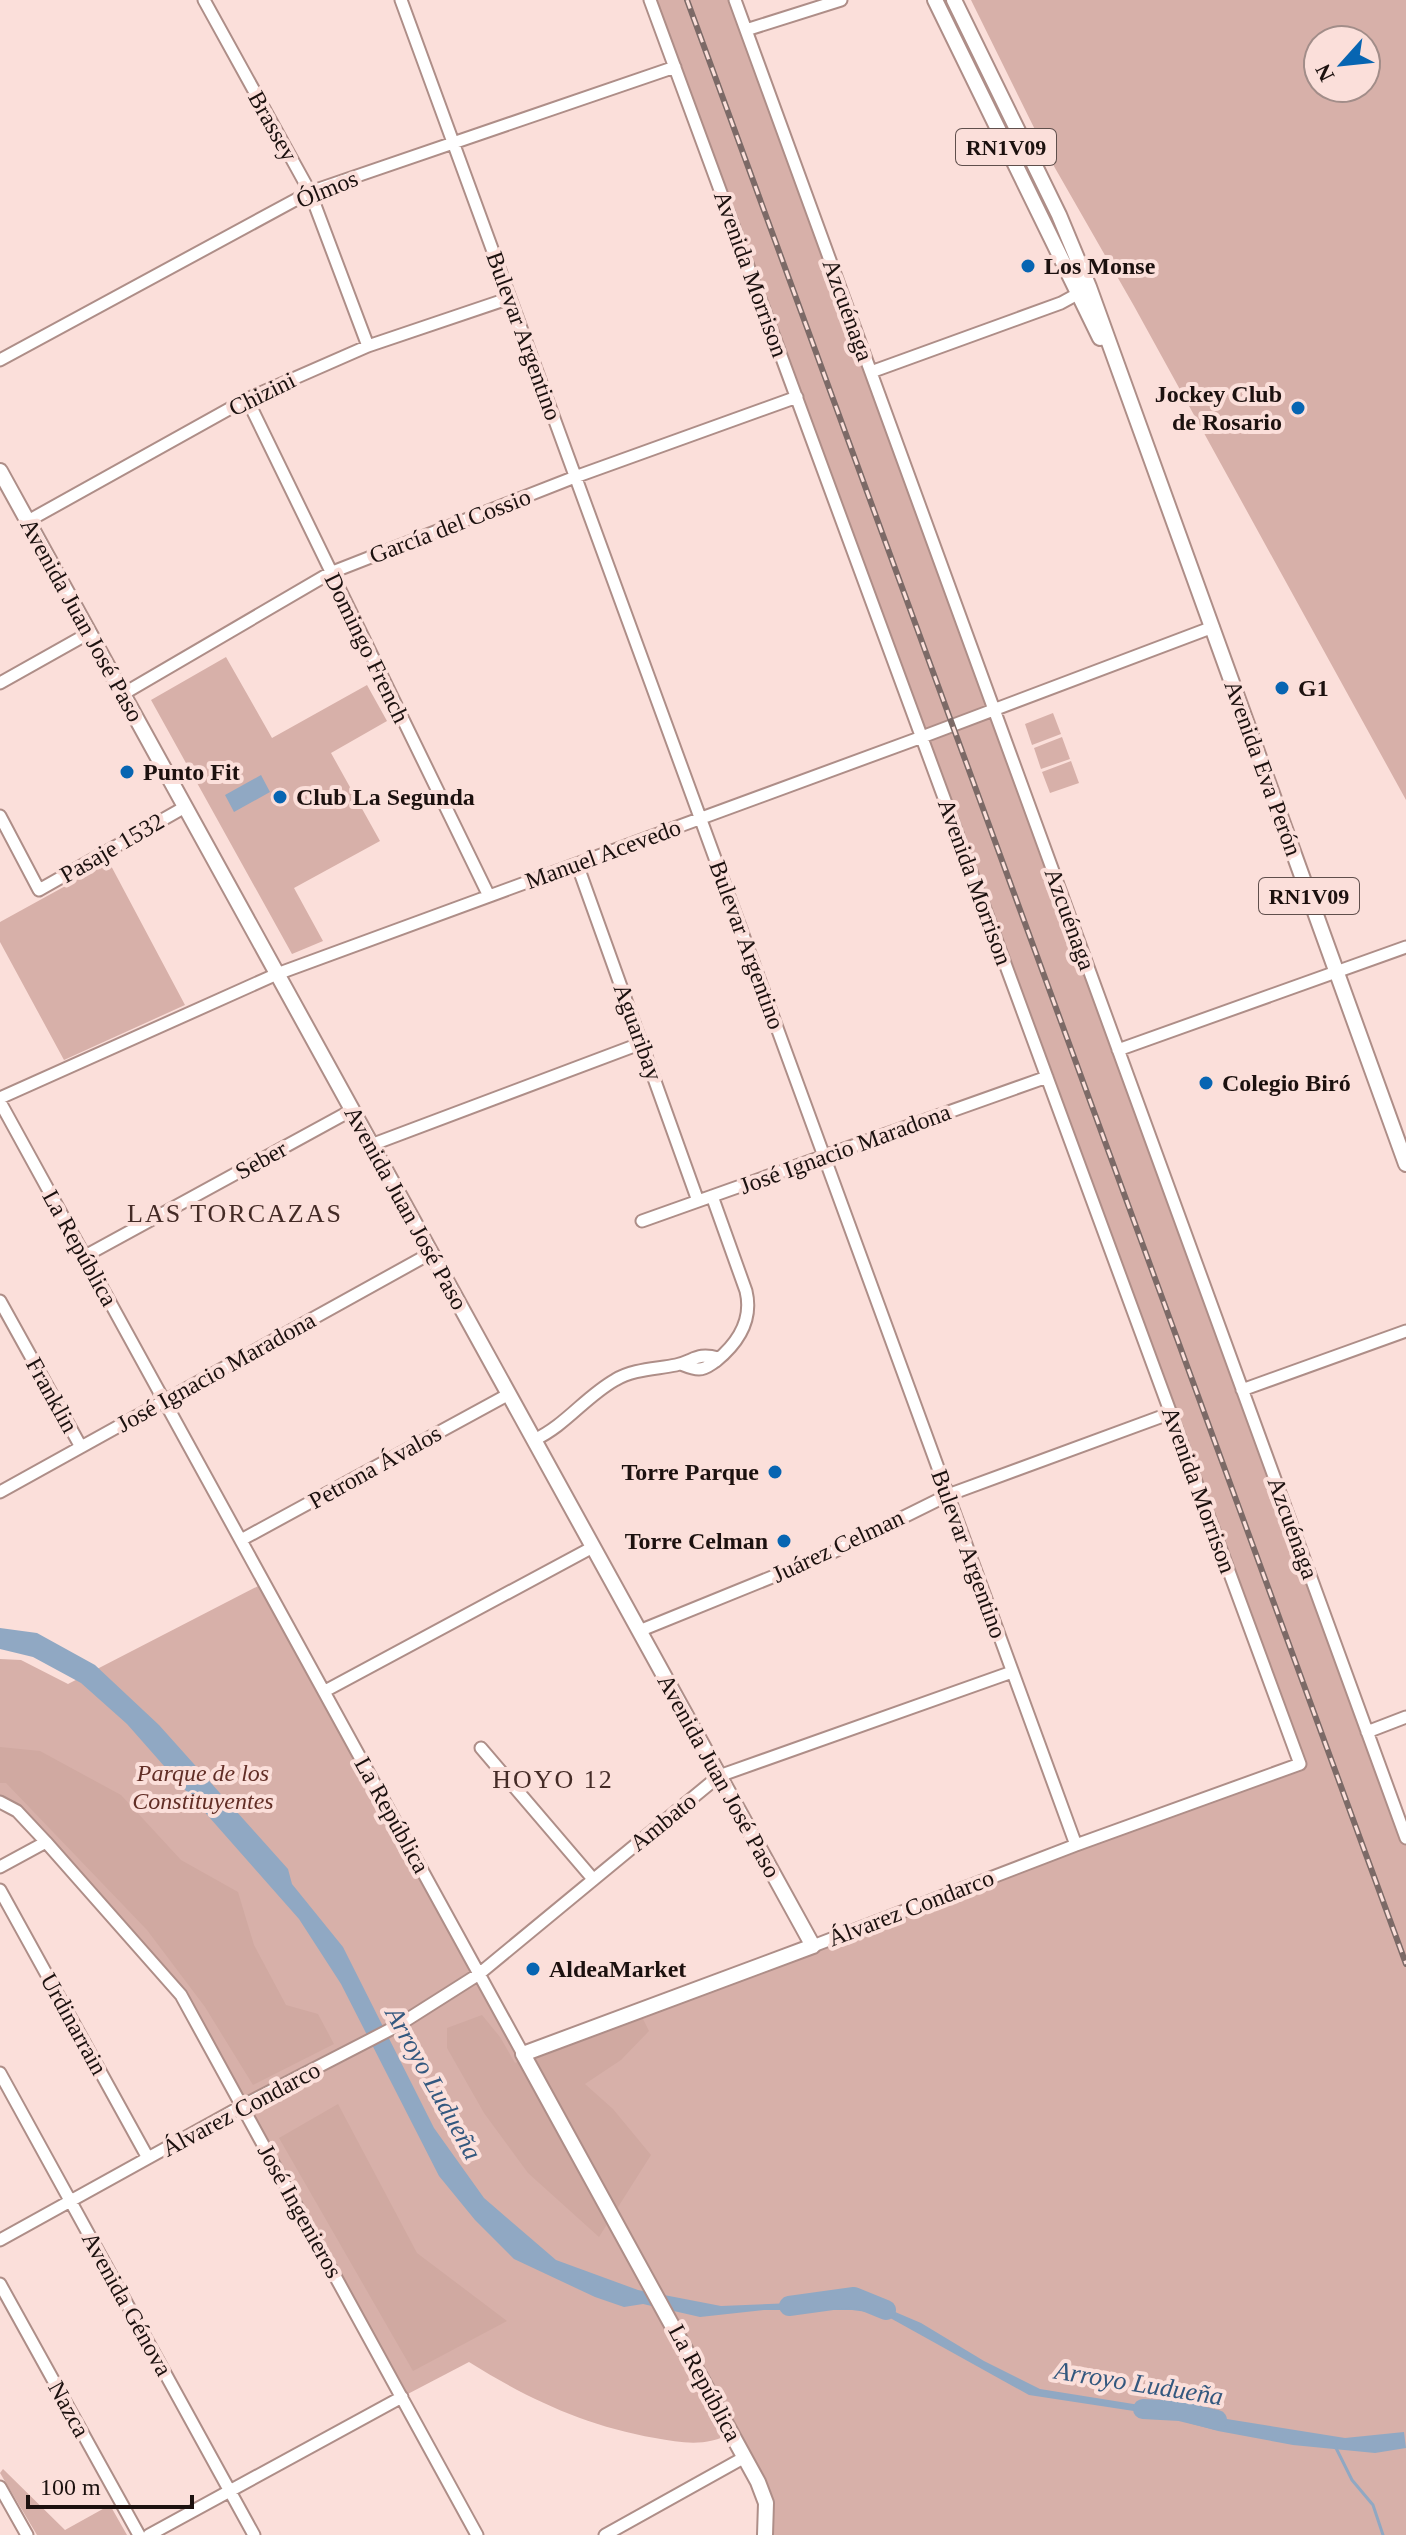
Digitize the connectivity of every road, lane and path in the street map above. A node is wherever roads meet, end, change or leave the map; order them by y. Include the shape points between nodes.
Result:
1 (204, 0) edge
2 (401, 0) edge
3 (650, 0) edge
4 (735, 0) edge
5 (841, 0) edge
6 (935, 0) edge
7 (954, 0) edge
8 (746, 30) junction
9 (675, 67) junction
10 (453, 143) junction
11 (310, 192) junction
12 (1083, 291) junction
13 (510, 298) junction
14 (368, 346) junction
15 (0, 360) edge
16 (871, 372) junction
17 (797, 397) junction
18 (247, 399) junction
19 (0, 471) edge
20 (575, 477) junction
21 (28, 521) junction
22 (330, 573) junction
23 (1213, 627) junction
24 (89, 633) junction
25 (0, 683) edge
26 (123, 694) junction
27 (994, 710) junction
28 (922, 737) junction
29 (185, 807) junction
30 (0, 816) edge
31 (700, 819) junction
32 (577, 864) junction
33 (489, 896) junction
34 (1406, 947) edge
35 (1336, 971) junction
36 (277, 974) junction
37 (642, 1043) junction
38 (1118, 1050) junction
39 (1047, 1077) junction
40 (0, 1100) edge
41 (352, 1110) junction
42 (371, 1145) junction
43 (824, 1156) junction
44 (1406, 1164) edge
45 (712, 1196) junction
46 (698, 1201) junction
47 (642, 1221) dead end
48 (431, 1253) junction
49 (85, 1256) junction
50 (0, 1301) edge
51 (1406, 1331) edge
52 (1242, 1390) junction
53 (509, 1394) junction
54 (164, 1401) junction
55 (1171, 1413) junction
56 (534, 1440) junction
57 (81, 1447) junction
58 (0, 1492) edge
59 (948, 1495) junction
60 (241, 1540) junction
61 (593, 1547) junction
62 (639, 1631) junction
63 (1012, 1672) junction
64 (325, 1691) junction
65 (1406, 1717) edge
66 (1367, 1732) junction
67 (481, 1748) dead end
68 (1300, 1764) joint
69 (719, 1776) junction
70 (0, 1802) edge
71 (1406, 1838) edge
72 (46, 1842) junction
73 (1076, 1845) junction
74 (0, 1867) edge
75 (593, 1879) junction
76 (0, 1890) edge
77 (813, 1946) junction
78 (479, 1974) junction
79 (523, 2054) junction
80 (0, 2073) edge
81 (242, 2106) junction
82 (148, 2158) junction
83 (70, 2201) junction
84 (0, 2240) edge
85 (0, 2284) edge
86 (402, 2397) junction
87 (745, 2457) junction
88 (0, 2488) edge
89 (230, 2491) junction
90 (27, 2535) edge
91 (139, 2535) edge
92 (149, 2535) edge
93 (254, 2535) edge
94 (477, 2535) edge
95 (605, 2535) edge
96 (765, 2535) edge

1 - 11 street, Brassey
2 - 10 street, Bulevar Argentino
3 - 9 street, Avenida Morrison
4 - 8 street, Azcuénaga
5 - 8 street
6 - 12 main road, Avenida Eva Perón / RN1V09
7 - 12 main road, Avenida Eva Perón / RN1V09 via 1059,215
8 - 16 street, Azcuénaga
9 - 10 street, Ólmos
9 - 17 street, Avenida Morrison
10 - 11 street, Ólmos
10 - 13 street, Bulevar Argentino
11 - 14 street, Brassey
11 - 15 street, Ólmos
12 - 16 street
12 - 23 main road, Avenida Eva Perón / RN1V09
13 - 14 street, Chizini
13 - 20 street, Bulevar Argentino
14 - 18 street, Chizini
16 - 27 street, Azcuénaga
17 - 20 street, García del Cossio
17 - 28 street, Avenida Morrison
18 - 21 street, Chizini
18 - 22 street, Domingo French
19 - 21 main road, Avenida Juan José Paso
20 - 22 street, García del Cossio
20 - 31 street, Bulevar Argentino
21 - 24 main road, Avenida Juan José Paso
22 - 26 street, García del Cossio
22 - 33 street, Domingo French
23 - 27 street, Manuel Acevedo
23 - 35 main road, Avenida Eva Perón / RN1V09
24 - 25 street
24 - 26 main road, Avenida Juan José Paso
26 - 29 main road, Avenida Juan José Paso
27 - 28 street, Manuel Acevedo
27 - 38 street, Azcuénaga
28 - 31 street, Manuel Acevedo
28 - 39 street, Avenida Morrison
29 - 30 street, Pasaje 1532 via 39,890
29 - 36 main road, Avenida Juan José Paso
31 - 32 street, Manuel Acevedo
31 - 43 street, Bulevar Argentino
32 - 33 street, Manuel Acevedo
32 - 37 street, Aguaribay
33 - 36 street, Manuel Acevedo
34 - 35 street
35 - 38 street
35 - 44 main road, Avenida Eva Perón / RN1V09
36 - 40 street, Manuel Acevedo
36 - 41 main road, Avenida Juan José Paso
37 - 42 street
37 - 46 street, Aguaribay
38 - 52 street, Azcuénaga
39 - 43 street, José Ignacio Maradona
39 - 55 street, Avenida Morrison
40 - 49 street, La República
41 - 42 main road, Avenida Juan José Paso
41 - 49 street, Seber
42 - 48 main road, Avenida Juan José Paso
43 - 45 street, José Ignacio Maradona
43 - 59 street, Bulevar Argentino
45 - 46 street, José Ignacio Maradona
45 - 56 street via 749,1305 734,1346 698,1369 681,1364 626,1374 559,1427
46 - 47 street, José Ignacio Maradona
48 - 53 main road, Avenida Juan José Paso
48 - 54 street, José Ignacio Maradona
49 - 54 street, La República
50 - 57 street, Franklin
51 - 52 street
52 - 66 street, Azcuénaga
53 - 56 main road, Avenida Juan José Paso
53 - 60 street, Petrona Ávalos
54 - 57 street, José Ignacio Maradona
54 - 60 street, La República
55 - 59 street, Juárez Celman
55 - 68 street, Avenida Morrison
56 - 61 main road, Avenida Juan José Paso
57 - 58 street, José Ignacio Maradona
59 - 62 street, Juárez Celman via 831,1553
59 - 63 street, Bulevar Argentino
60 - 64 street, La República
61 - 62 main road, Avenida Juan José Paso
61 - 64 street
62 - 69 main road, Avenida Juan José Paso
63 - 69 street, Ambato
63 - 73 street, Bulevar Argentino
64 - 78 street, La República
65 - 66 street
66 - 71 street, Azcuénaga
67 - 75 street
68 - 73 street, Álvarez Condarco
69 - 75 street, Ambato
69 - 77 main road, Avenida Juan José Paso
70 - 72 street, José Ingenieros via 17,1811
72 - 74 street
72 - 81 street, José Ingenieros via 181,1995
73 - 77 street, Álvarez Condarco
75 - 78 street, Ambato
76 - 82 street, Urdinarrain
77 - 79 main road, Álvarez Condarco
78 - 79 street, La República
78 - 81 street, Álvarez Condarco via 397,2026
79 - 87 main road, La República
80 - 83 street, Avenida Génova
81 - 82 street, Álvarez Condarco
81 - 86 street, José Ingenieros
82 - 83 street, Álvarez Condarco
83 - 84 street, Álvarez Condarco
83 - 89 street, Avenida Génova
85 - 91 street, Nazca
86 - 89 street
86 - 94 street, José Ingenieros
87 - 95 street
87 - 96 main road, La República via 766,2503
88 - 90 street
89 - 92 street
89 - 93 street, Avenida Génova

